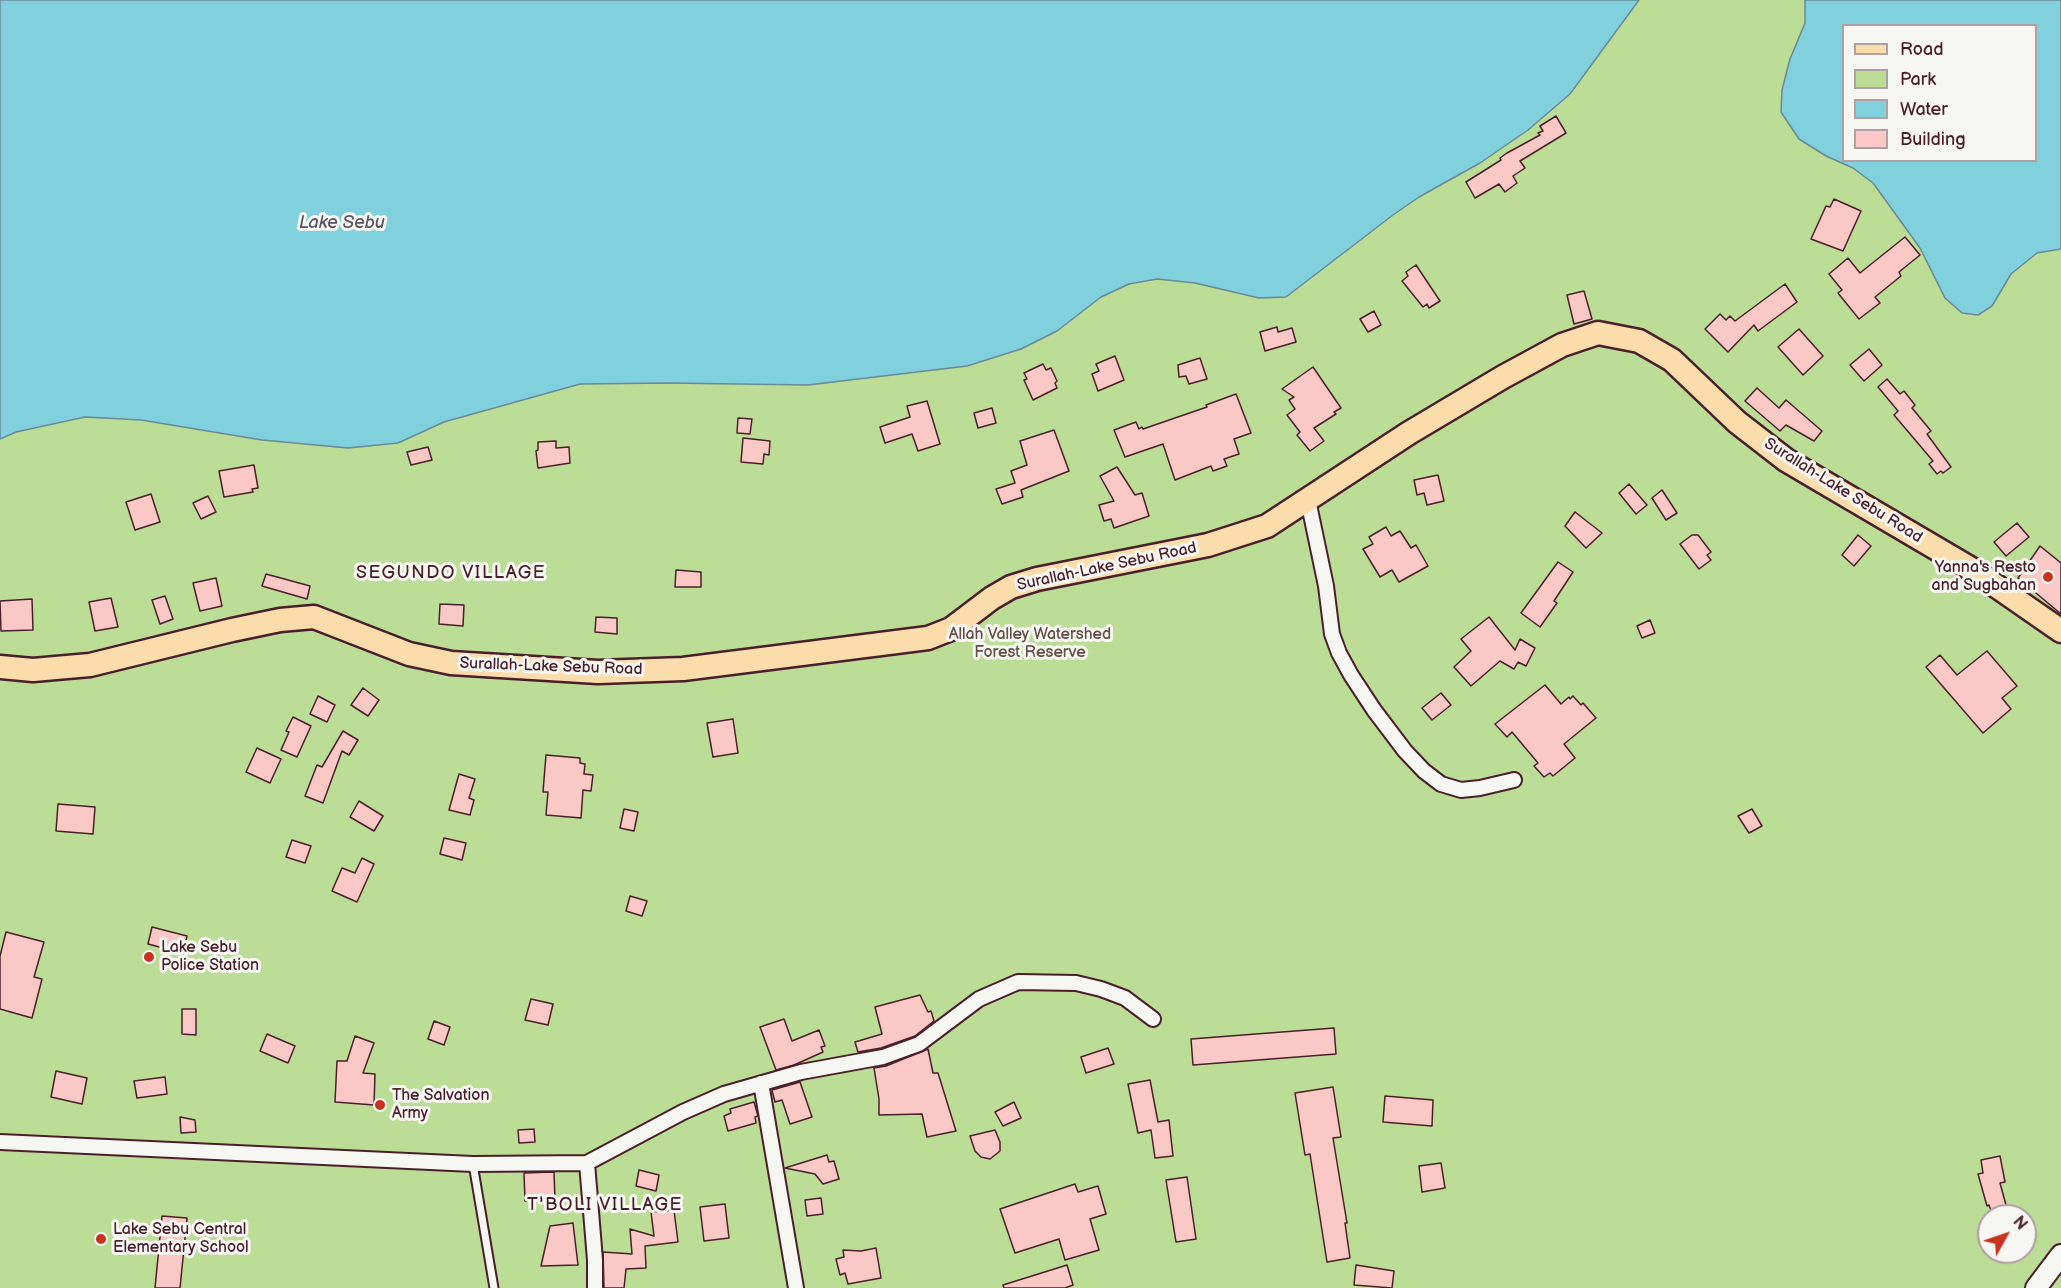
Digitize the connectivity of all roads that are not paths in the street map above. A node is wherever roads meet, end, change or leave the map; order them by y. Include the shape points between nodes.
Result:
1 (1308, 500) junction
2 (2061, 631) edge
3 (0, 667) edge
4 (1514, 780) dead end
5 (1153, 1019) dead end
6 (761, 1083) junction
7 (0, 1142) edge
8 (587, 1163) junction
9 (473, 1164) junction
10 (2061, 1255) edge
11 (494, 1288) edge
12 (595, 1288) edge
13 (796, 1288) edge
14 (2036, 1288) edge

1 - 2 main road, Surallah-Lake Sebu Road via 1503,377 1562,345 1598,333 1639,341 1672,360 1737,422 1786,460 1973,570
1 - 3 main road, Surallah-Lake Sebu Road via 1268,526 1208,545 1011,587 951,629 928,638 683,669 598,672 451,663 409,654 314,617 232,630 90,665 33,670
1 - 4 street via 1332,634 1351,675 1374,710 1405,751 1441,784 1461,790
5 - 6 street via 1125,998 1101,989 1076,983 1018,982 979,999 919,1044 883,1057
6 - 8 street via 683,1112
6 - 13 street
7 - 9 street
8 - 9 street
8 - 12 street
9 - 11 lane
10 - 14 main road

